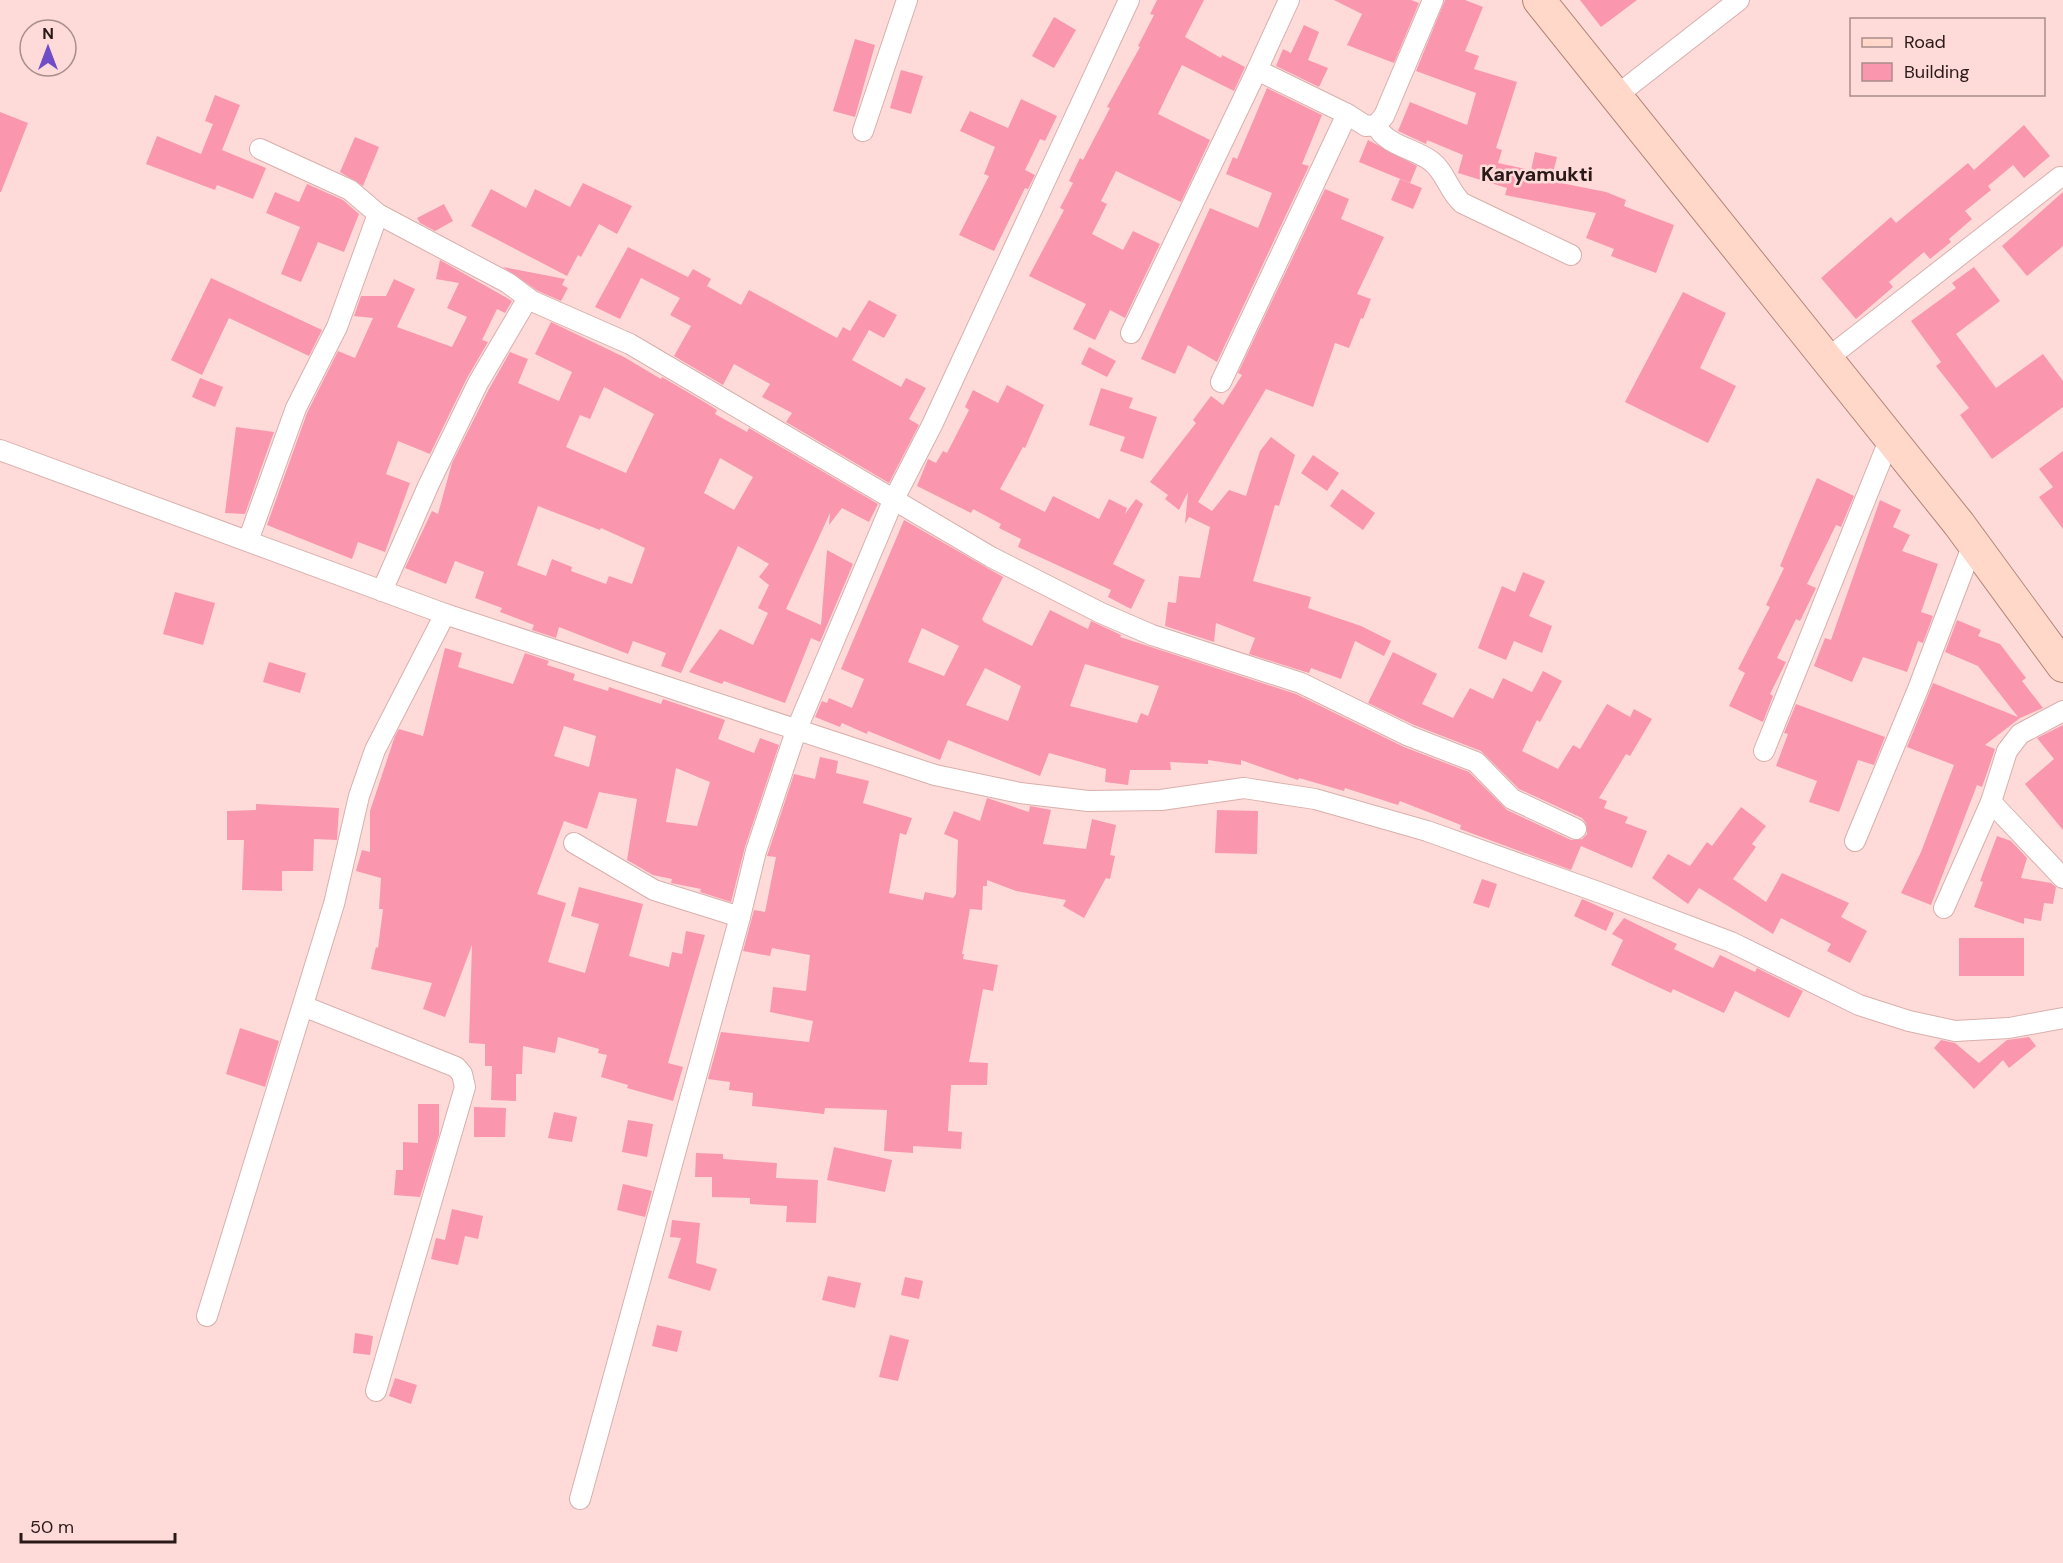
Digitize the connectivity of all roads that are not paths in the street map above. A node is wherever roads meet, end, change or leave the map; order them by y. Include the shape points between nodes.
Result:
1 (907, 0) edge
2 (1129, 0) edge
3 (1289, 0) edge
4 (1433, 0) edge
5 (1739, 0) edge
6 (1552, 5) edge
7 (1257, 70) junction
8 (1616, 96) junction
9 (1347, 114) junction
10 (1376, 125) junction
11 (863, 131) dead end
12 (260, 148) dead end
13 (2060, 177) dead end
14 (378, 214) junction
15 (1571, 255) dead end
16 (528, 298) junction
17 (1131, 333) dead end
18 (1828, 358) junction
19 (1221, 382) dead end
20 (1890, 438) junction
21 (0, 450) edge
22 (894, 501) junction
23 (249, 541) junction
24 (1973, 544) junction
25 (382, 591) junction
26 (445, 614) junction
27 (2063, 666) edge
28 (2063, 711) edge
29 (796, 731) junction
30 (1764, 752) dead end
31 (1991, 802) junction
32 (1576, 829) dead end
33 (1855, 841) dead end
34 (574, 843) dead end
35 (2063, 879) edge
36 (1944, 908) dead end
37 (740, 917) junction
38 (303, 1006) junction
39 (2063, 1018) edge
40 (207, 1316) dead end
41 (376, 1390) dead end
42 (580, 1499) dead end

1 - 11 street
2 - 22 street
3 - 7 street
4 - 10 street via 1384,116
5 - 8 street
6 - 8 main road
7 - 9 street
7 - 17 street
8 - 18 main road
9 - 10 street via 1366,126
9 - 19 street
10 - 15 street via 1389,140 1438,167 1452,194 1462,202
12 - 14 street via 350,190
13 - 18 street
14 - 16 street via 508,283
14 - 23 street via 337,327 296,408
16 - 22 street via 630,344
16 - 25 street via 478,383
18 - 20 main road
20 - 24 main road
20 - 30 street
21 - 23 street
22 - 29 street
22 - 32 street via 991,557 1101,613 1152,635 1301,683 1409,736 1476,762 1512,799
23 - 25 street
24 - 27 main road
24 - 33 street
25 - 26 street
26 - 29 street
26 - 38 street via 375,750
28 - 31 street via 2020,734 2007,752
29 - 37 street via 756,851
29 - 39 street via 935,775 1020,793 1088,801 1150,800 1244,788 1315,799 1427,831 1601,893 1731,942 1859,1005 1909,1022 1955,1031 2008,1028
31 - 35 street
31 - 36 street
34 - 37 street via 654,890
37 - 42 street
38 - 40 street
38 - 41 street via 456,1066 465,1087

